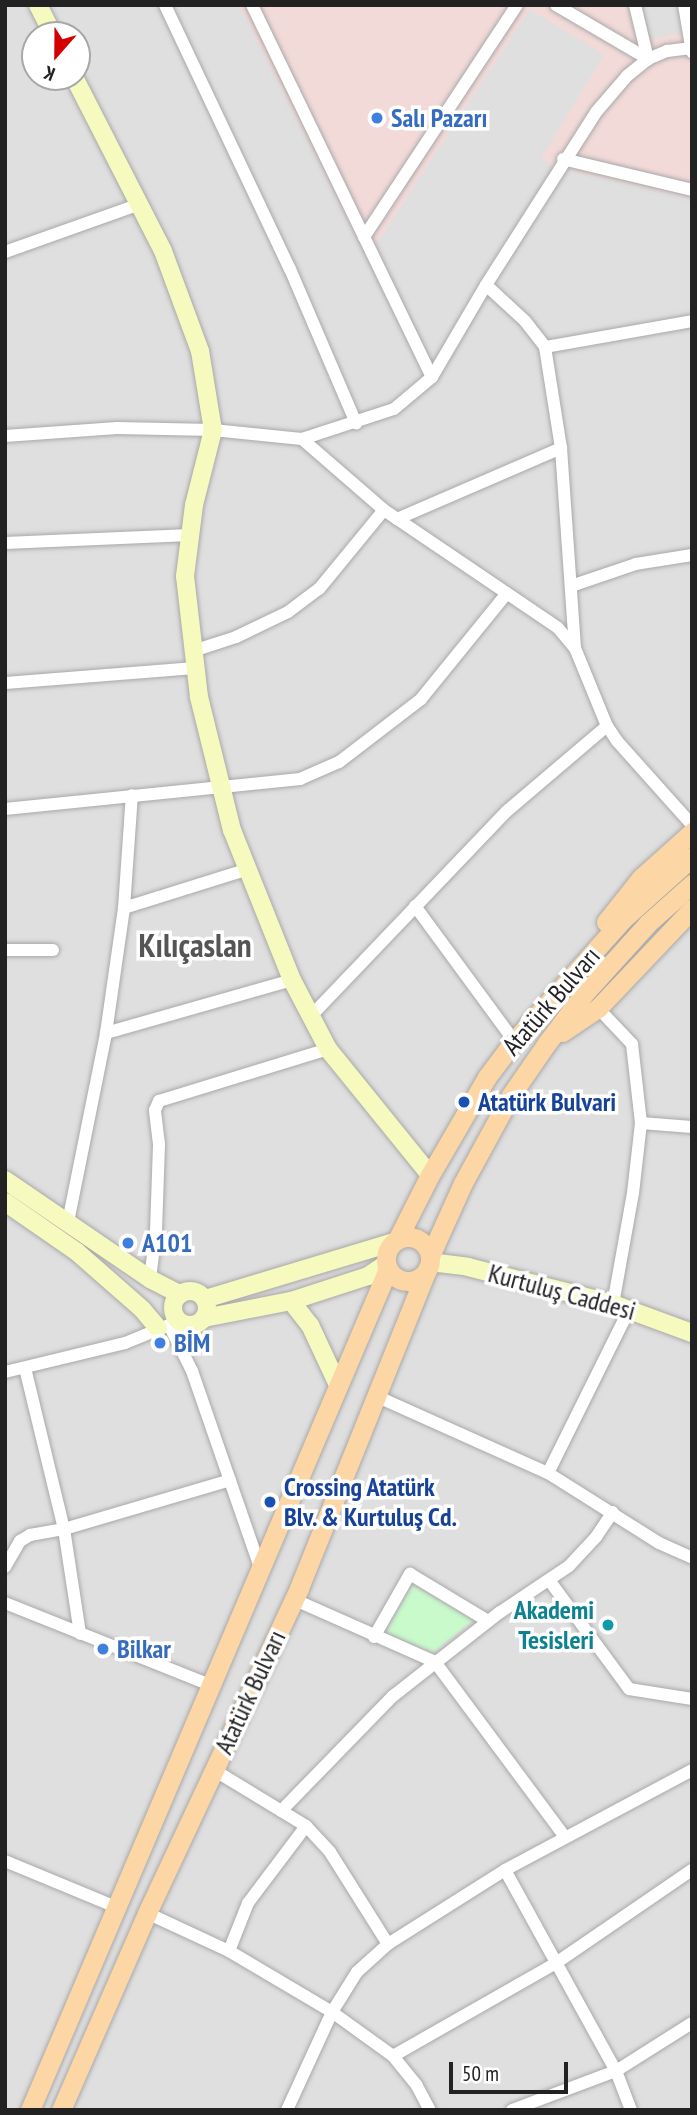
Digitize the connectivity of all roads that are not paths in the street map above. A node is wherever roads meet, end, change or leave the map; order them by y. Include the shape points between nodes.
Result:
1 (38, 5) edge
2 (165, 5) edge
3 (252, 5) edge
4 (517, 5) edge
5 (556, 5) edge
6 (635, 5) edge
7 (684, 5) edge
8 (46, 21) edge
9 (692, 50) edge
10 (648, 59) junction
11 (81, 91) edge
12 (563, 159) junction
13 (692, 190) edge
14 (137, 205) junction
15 (364, 237) junction
16 (7, 248) edge
17 (486, 285) junction
18 (692, 321) edge
19 (545, 347) junction
20 (432, 377) junction
21 (356, 423) junction
22 (214, 430) junction
23 (5, 436) edge
24 (302, 439) junction
25 (561, 448) junction
26 (384, 510) junction
27 (397, 519) junction
28 (190, 535) junction
29 (5, 543) edge
30 (692, 555) edge
31 (571, 586) junction
32 (508, 593) junction
33 (575, 648) junction
34 (194, 660) junction
35 (5, 683) edge
36 (607, 726) junction
37 (220, 786) junction
38 (132, 795) junction
39 (5, 808) edge
40 (692, 825) edge
41 (692, 832) edge
42 (692, 857) edge
43 (245, 870) junction
44 (692, 884) edge
45 (415, 906) junction
46 (124, 908) junction
47 (692, 909) edge
48 (5, 950) edge
49 (53, 950) dead end
50 (292, 980) junction
51 (598, 1008) junction
52 (311, 1016) junction
53 (106, 1033) junction
54 (514, 1041) junction
55 (547, 1043) junction
56 (328, 1049) junction
57 (641, 1123) junction
58 (692, 1127) edge
59 (430, 1175) junction
60 (5, 1180) edge
61 (5, 1202) edge
62 (68, 1222) junction
63 (395, 1241) junction
64 (429, 1263) junction
65 (387, 1267) junction
66 (150, 1279) junction
67 (180, 1294) junction
68 (205, 1299) junction
69 (291, 1301) junction
70 (621, 1307) junction
71 (204, 1318) junction
72 (169, 1325) junction
73 (692, 1333) edge
74 (26, 1368) junction
75 (5, 1372) edge
76 (338, 1385) junction
77 (378, 1397) junction
78 (548, 1473) junction
79 (230, 1480) junction
80 (613, 1512) junction
81 (64, 1529) junction
82 (692, 1558) edge
83 (5, 1567) edge
84 (260, 1567) junction
85 (549, 1580) junction
86 (293, 1599) junction
87 (5, 1603) edge
88 (488, 1621) junction
89 (80, 1634) junction
90 (374, 1637) junction
91 (435, 1662) junction
92 (210, 1685) junction
93 (692, 1699) edge
94 (214, 1770) junction
95 (692, 1770) edge
96 (281, 1811) junction
97 (306, 1826) junction
98 (564, 1836) junction
99 (5, 1861) edge
100 (505, 1870) junction
101 (692, 1870) edge
102 (116, 1908) junction
103 (147, 1913) junction
104 (388, 1944) junction
105 (229, 1951) junction
106 (556, 1963) junction
107 (332, 2012) junction
108 (692, 2023) edge
109 (393, 2056) junction
110 (616, 2071) junction
111 (30, 2110) edge
112 (61, 2110) edge
113 (287, 2110) edge
114 (430, 2110) edge
115 (512, 2110) edge
116 (631, 2110) edge

1 - 8 street
2 - 21 street via 290,269
3 - 15 street
4 - 15 street
5 - 10 street
6 - 10 street
7 - 9 street
9 - 10 street via 667,51
10 - 12 street via 597,111
11 - 14 street
12 - 13 street
12 - 17 street
14 - 16 street
14 - 22 street via 163,251 201,351
15 - 20 street
17 - 19 street
17 - 20 street
18 - 19 street
19 - 25 street
20 - 21 street via 394,409
21 - 24 street
22 - 23 street via 117,428
22 - 24 street
22 - 28 street
24 - 26 street
25 - 27 street
25 - 31 street
26 - 27 street
26 - 34 street via 319,589 288,611
27 - 32 street
28 - 29 street
28 - 34 street via 184,576
30 - 31 street via 636,564
31 - 33 street
32 - 33 street via 558,628
32 - 37 street via 421,699 339,762 300,779
33 - 36 street
34 - 35 street
34 - 37 street
36 - 40 street
36 - 45 street via 507,811
37 - 38 street
37 - 43 street
38 - 39 street
38 - 46 street
41 - 54 main road via 641,878
42 - 54 main road, Atatürk Bulvarı via 622,920
43 - 46 street
43 - 50 street
44 - 55 main road, Atatürk Bulvarı via 648,923
45 - 52 street
45 - 54 street
46 - 53 street
47 - 51 main road
48 - 49 street
50 - 52 street
50 - 53 street
51 - 55 main road
51 - 57 street via 632,1044
52 - 56 street
53 - 62 street
54 - 59 main road, Atatürk Bulvarı via 487,1077
55 - 64 main road, Atatürk Bulvarı via 511,1095 463,1183
56 - 59 street
56 - 66 street via 159,1101 155,1110 159,1144 156,1231
57 - 58 street
57 - 70 street
59 - 63 main road, Atatürk Bulvarı
60 - 62 street
61 - 72 street
62 - 66 street
63 - 64 main road via 418,1240
63 - 65 main road via 387,1252
63 - 68 street
64 - 65 main road via 417,1279 404,1281
64 - 70 street, Kurtuluş Caddesi via 468,1267
64 - 77 main road, Atatürk Bulvarı
65 - 69 street
65 - 76 main road, Atatürk Bulvarı
66 - 67 street
67 - 68 street via 190,1291
67 - 72 street
68 - 71 street
69 - 71 street
69 - 76 street via 310,1325
70 - 73 street, Kurtuluş Caddesi
70 - 78 street
71 - 72 street via 189,1325
72 - 74 street via 125,1343
72 - 79 street via 192,1371
74 - 75 street
74 - 81 street
76 - 84 main road, Atatürk Bulvarı
77 - 78 street
77 - 86 main road, Atatürk Bulvarı
78 - 80 street
79 - 81 street
79 - 84 street
80 - 82 street via 659,1543
80 - 85 street via 569,1566
81 - 83 street via 20,1541
81 - 89 street
84 - 92 main road, Atatürk Bulvarı
85 - 88 street
85 - 93 street via 629,1689
86 - 90 street
86 - 94 main road, Atatürk Bulvarı
87 - 89 street
88 - 90 street via 410,1574
88 - 91 street
89 - 92 street
90 - 91 street
91 - 96 street via 393,1696
91 - 98 street
92 - 102 main road, Atatürk Bulvarı
94 - 96 street
94 - 103 main road, Atatürk Bulvarı
95 - 98 street
96 - 97 street
97 - 104 street via 330,1852
97 - 105 street via 248,1903
98 - 100 street
99 - 102 street
100 - 104 street
100 - 106 street
101 - 106 street
102 - 111 main road, Atatürk Bulvarı
103 - 105 street
103 - 112 main road, Atatürk Bulvarı
104 - 107 street via 356,1972
105 - 107 street
106 - 109 street
106 - 110 street
107 - 109 street
107 - 113 street
108 - 110 street
109 - 114 street
110 - 115 street
110 - 116 street

